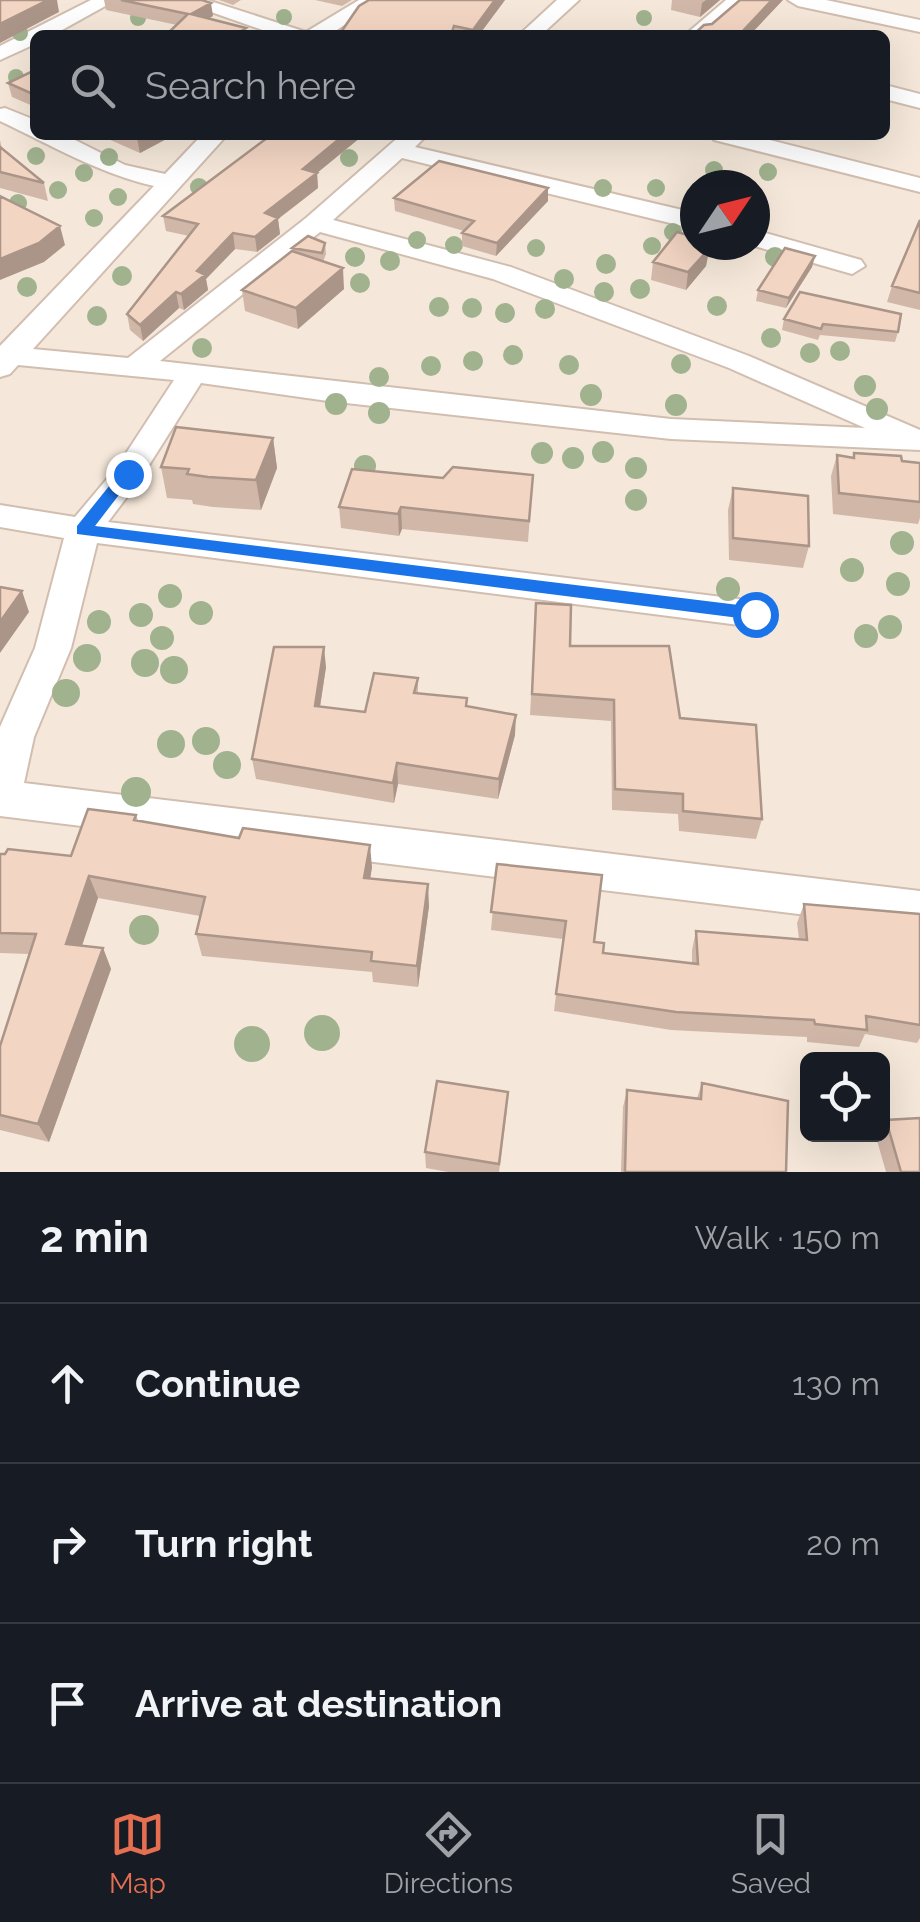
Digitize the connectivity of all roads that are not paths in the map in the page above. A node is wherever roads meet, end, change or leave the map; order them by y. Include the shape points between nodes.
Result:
1 (106, 0) edge
2 (187, 0) edge
3 (374, 0) edge
4 (569, 0) edge
5 (738, 0) edge
6 (798, 0) edge
7 (920, 26) edge
8 (875, 27) edge
9 (46, 30) edge
10 (282, 30) edge
11 (323, 30) edge
12 (536, 30) edge
13 (701, 30) edge
14 (30, 38) edge
15 (0, 54) edge
16 (890, 93) edge
17 (920, 101) edge
18 (5, 114) dead end
19 (30, 126) edge
20 (56, 140) edge
21 (210, 140) edge
22 (763, 140) edge
23 (406, 143) edge
24 (795, 144) edge
25 (171, 183) junction
26 (920, 185) edge
27 (680, 217) edge
28 (315, 223) junction
29 (770, 242) edge
30 (852, 266) dead end
31 (4, 360) edge
32 (135, 366) junction
33 (193, 373) junction
34 (919, 440) edge
35 (0, 516) edge
36 (83, 530) junction
37 (755, 614) dead end
38 (1, 798) edge
39 (920, 910) edge

1 - 9 street
2 - 10 street
3 - 11 street
4 - 12 street
5 - 13 street
6 - 8 street
7 - 8 street
14 - 15 street
16 - 17 street
18 - 19 street
20 - 25 street via 117,170
21 - 25 street
22 - 24 street
23 - 27 street
23 - 28 street
24 - 26 street
25 - 31 street
28 - 32 street
28 - 34 street via 502,273 739,362
29 - 30 street
31 - 32 street
32 - 33 street
33 - 34 street via 672,429
33 - 36 street
35 - 36 street
36 - 37 street
36 - 38 street via 54,648 15,737
38 - 39 street

